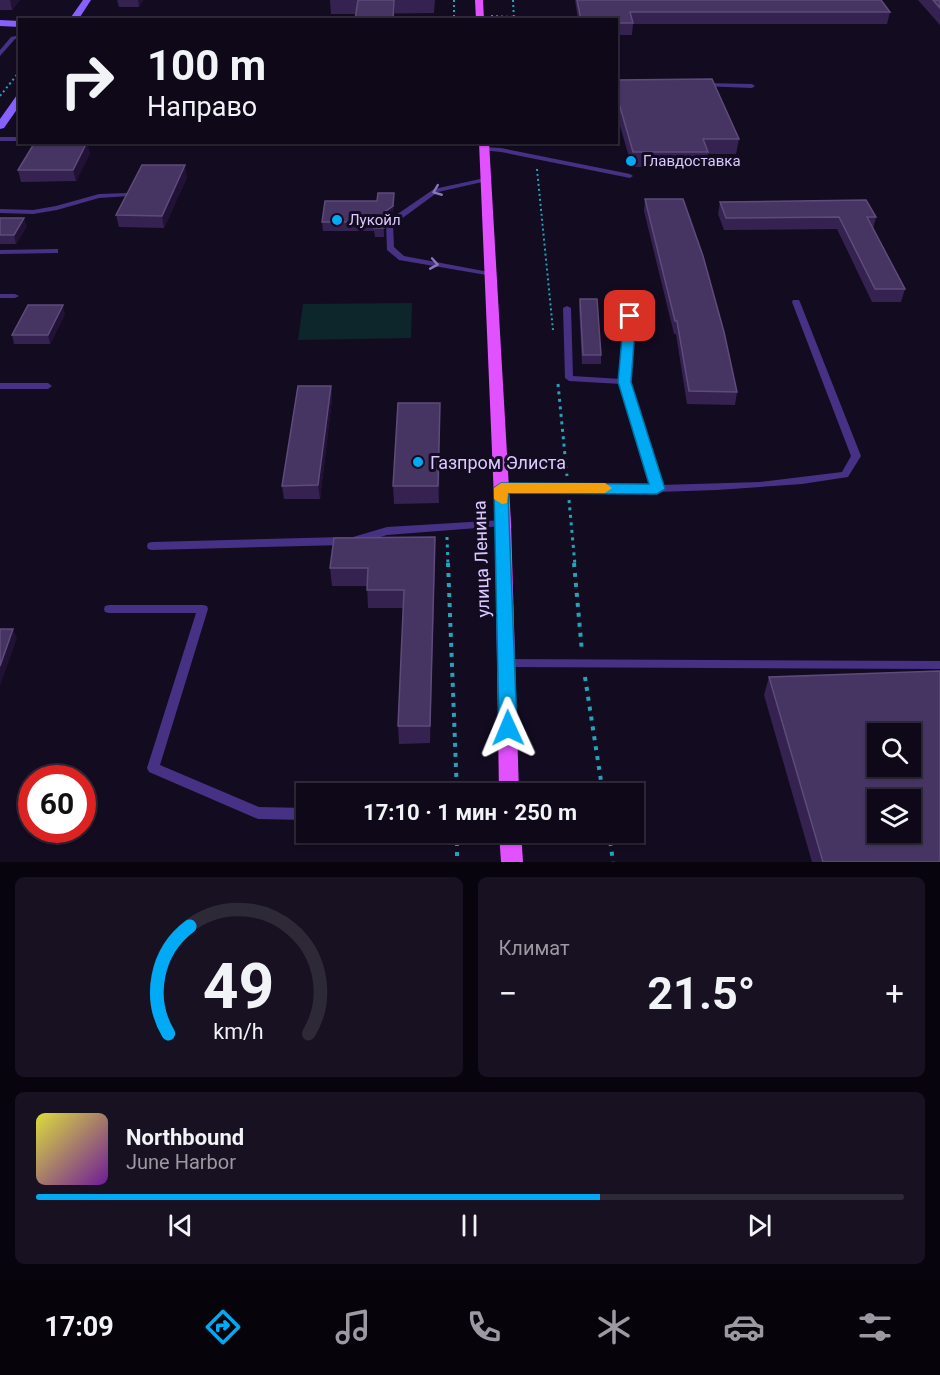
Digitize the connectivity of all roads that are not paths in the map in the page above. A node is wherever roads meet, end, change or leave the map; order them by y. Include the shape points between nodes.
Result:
1 (87, 0) edge
2 (479, 0) edge
3 (74, 18) edge
4 (484, 18) edge
5 (0, 23) edge
6 (18, 24) edge
7 (18, 37) edge
8 (0, 54) edge
9 (696, 85) edge
10 (752, 86) dead end
11 (18, 100) edge
12 (0, 126) edge
13 (0, 139) edge
14 (18, 139) edge
15 (484, 146) edge
16 (630, 176) dead end
17 (485, 180) junction
18 (127, 195) edge
19 (0, 211) edge
20 (55, 251) dead end
21 (0, 252) edge
22 (489, 274) junction
23 (0, 296) edge
24 (15, 296) dead end
25 (796, 302) dead end
26 (567, 308) dead end
27 (630, 316) dead end
28 (625, 382) junction
29 (0, 386) edge
30 (48, 386) dead end
31 (501, 488) junction
32 (657, 489) junction
33 (503, 523) junction
34 (152, 546) dead end
35 (109, 609) dead end
36 (507, 663) junction
37 (940, 665) edge
38 (509, 783) edge
39 (296, 814) edge
40 (511, 843) edge
41 (512, 862) edge

1 - 3 main road
2 - 4 main road
5 - 6 main road
7 - 8 lane
9 - 10 lane
11 - 12 main road
13 - 14 lane
15 - 16 lane
15 - 17 main road, улица Ленина
17 - 22 main road, улица Ленина
17 -> 22 lane via 436,190 388,224 390,248 402,258
18 - 19 lane via 99,196 41,211
20 - 21 lane
22 - 31 main road, улица Ленина
23 - 24 lane
25 - 32 lane via 856,456 845,475 808,481
26 - 28 lane via 569,378
27 - 28 lane
28 - 32 lane
29 - 30 lane
31 - 32 lane
31 - 33 main road, улица Ленина
33 - 34 lane via 387,531 359,540 315,543
33 - 36 main road, улица Ленина
35 - 39 lane via 202,609 153,768 258,813
36 - 37 lane
36 - 38 main road, улица Ленина
40 - 41 main road

